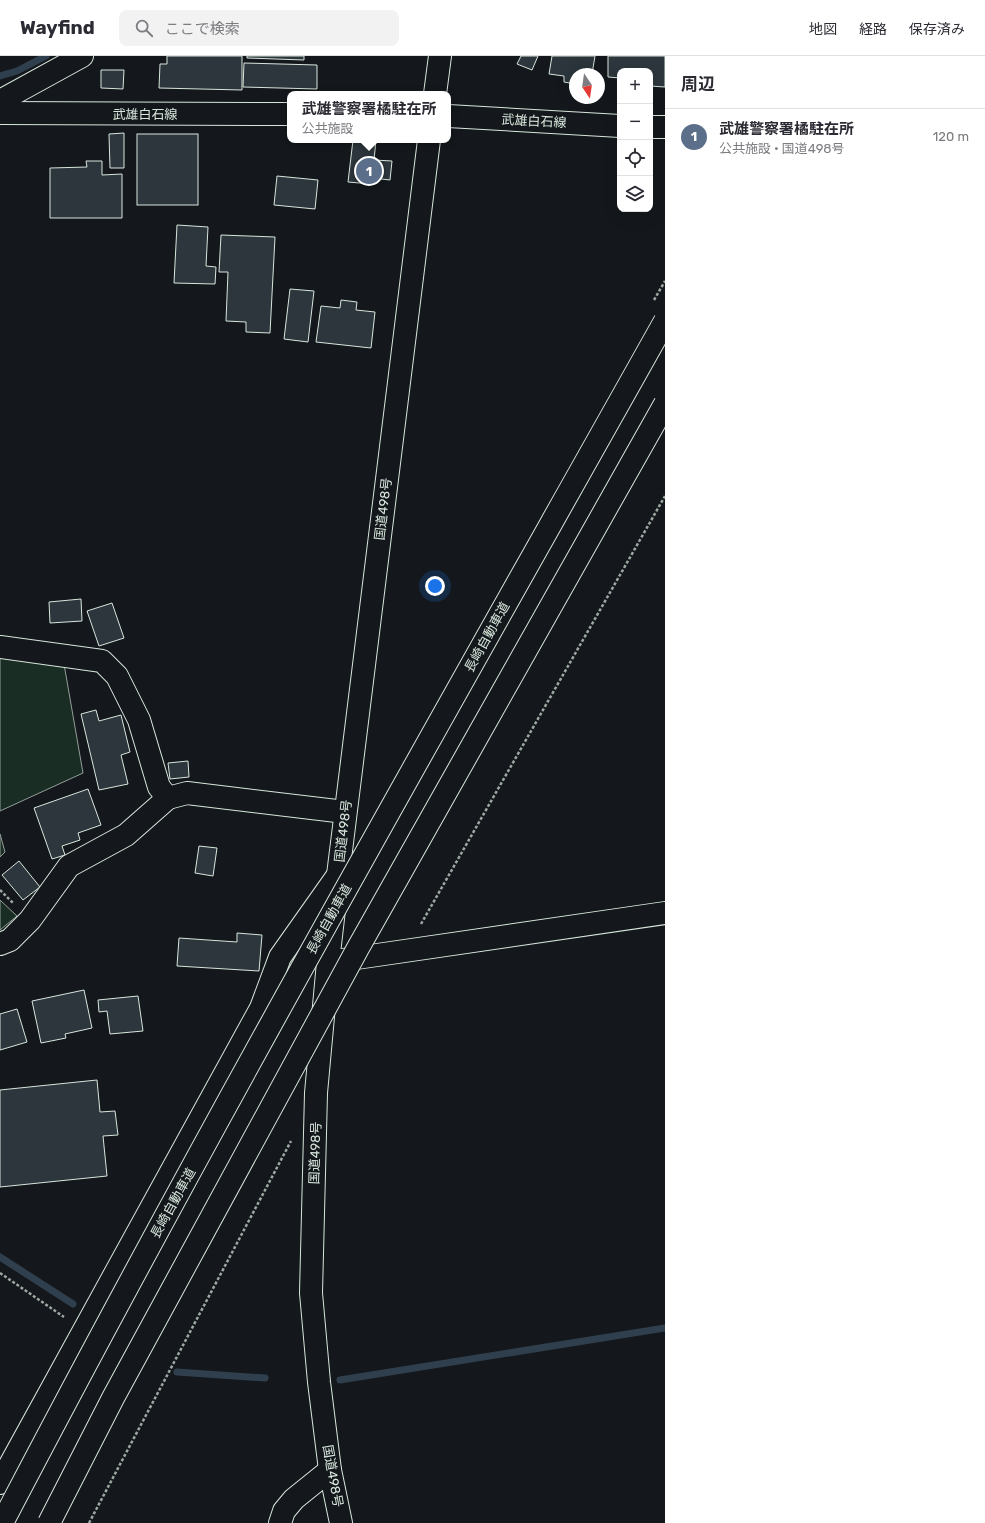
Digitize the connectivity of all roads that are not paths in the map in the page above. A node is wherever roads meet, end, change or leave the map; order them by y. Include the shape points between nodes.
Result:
1 (82, 56) edge
2 (440, 56) edge
3 (435, 91) edge
4 (0, 101) edge
5 (0, 113) edge
6 (287, 114) edge
7 (451, 116) edge
8 (617, 126) edge
9 (653, 127) edge
10 (665, 127) edge
11 (429, 143) edge
12 (665, 321) edge
13 (665, 404) edge
14 (0, 647) edge
15 (168, 798) junction
16 (345, 812) junction
17 (338, 875) junction
18 (665, 913) edge
19 (0, 944) edge
20 (328, 962) junction
21 (330, 1470) junction
22 (0, 1484) edge
23 (2, 1523) edge
24 (49, 1523) edge
25 (280, 1523) edge
26 (341, 1523) edge

1 - 4 main road
2 - 3 main road
5 - 6 main road, 武雄白石線
7 - 8 main road, 武雄白石線
9 - 10 main road
11 - 16 main road, 国道498号
12 - 23 main road, 長崎自動車道, bridge via 326,924
13 - 24 main road, bridge via 358,948 113,1398
14 - 15 main road via 102,661 117,676 139,720 159,787
15 - 16 main road via 187,793
15 - 19 main road via 126,835 69,866 30,920 10,940
16 - 17 main road, 国道498号
17 - 20 main road, 国道498号
17 - 22 main road via 280,957 261,1008
18 - 20 main road
20 - 21 main road, 国道498号 via 316,1093 311,1293
21 - 25 main road via 294,1499 284,1511
21 - 26 main road, 国道498号

